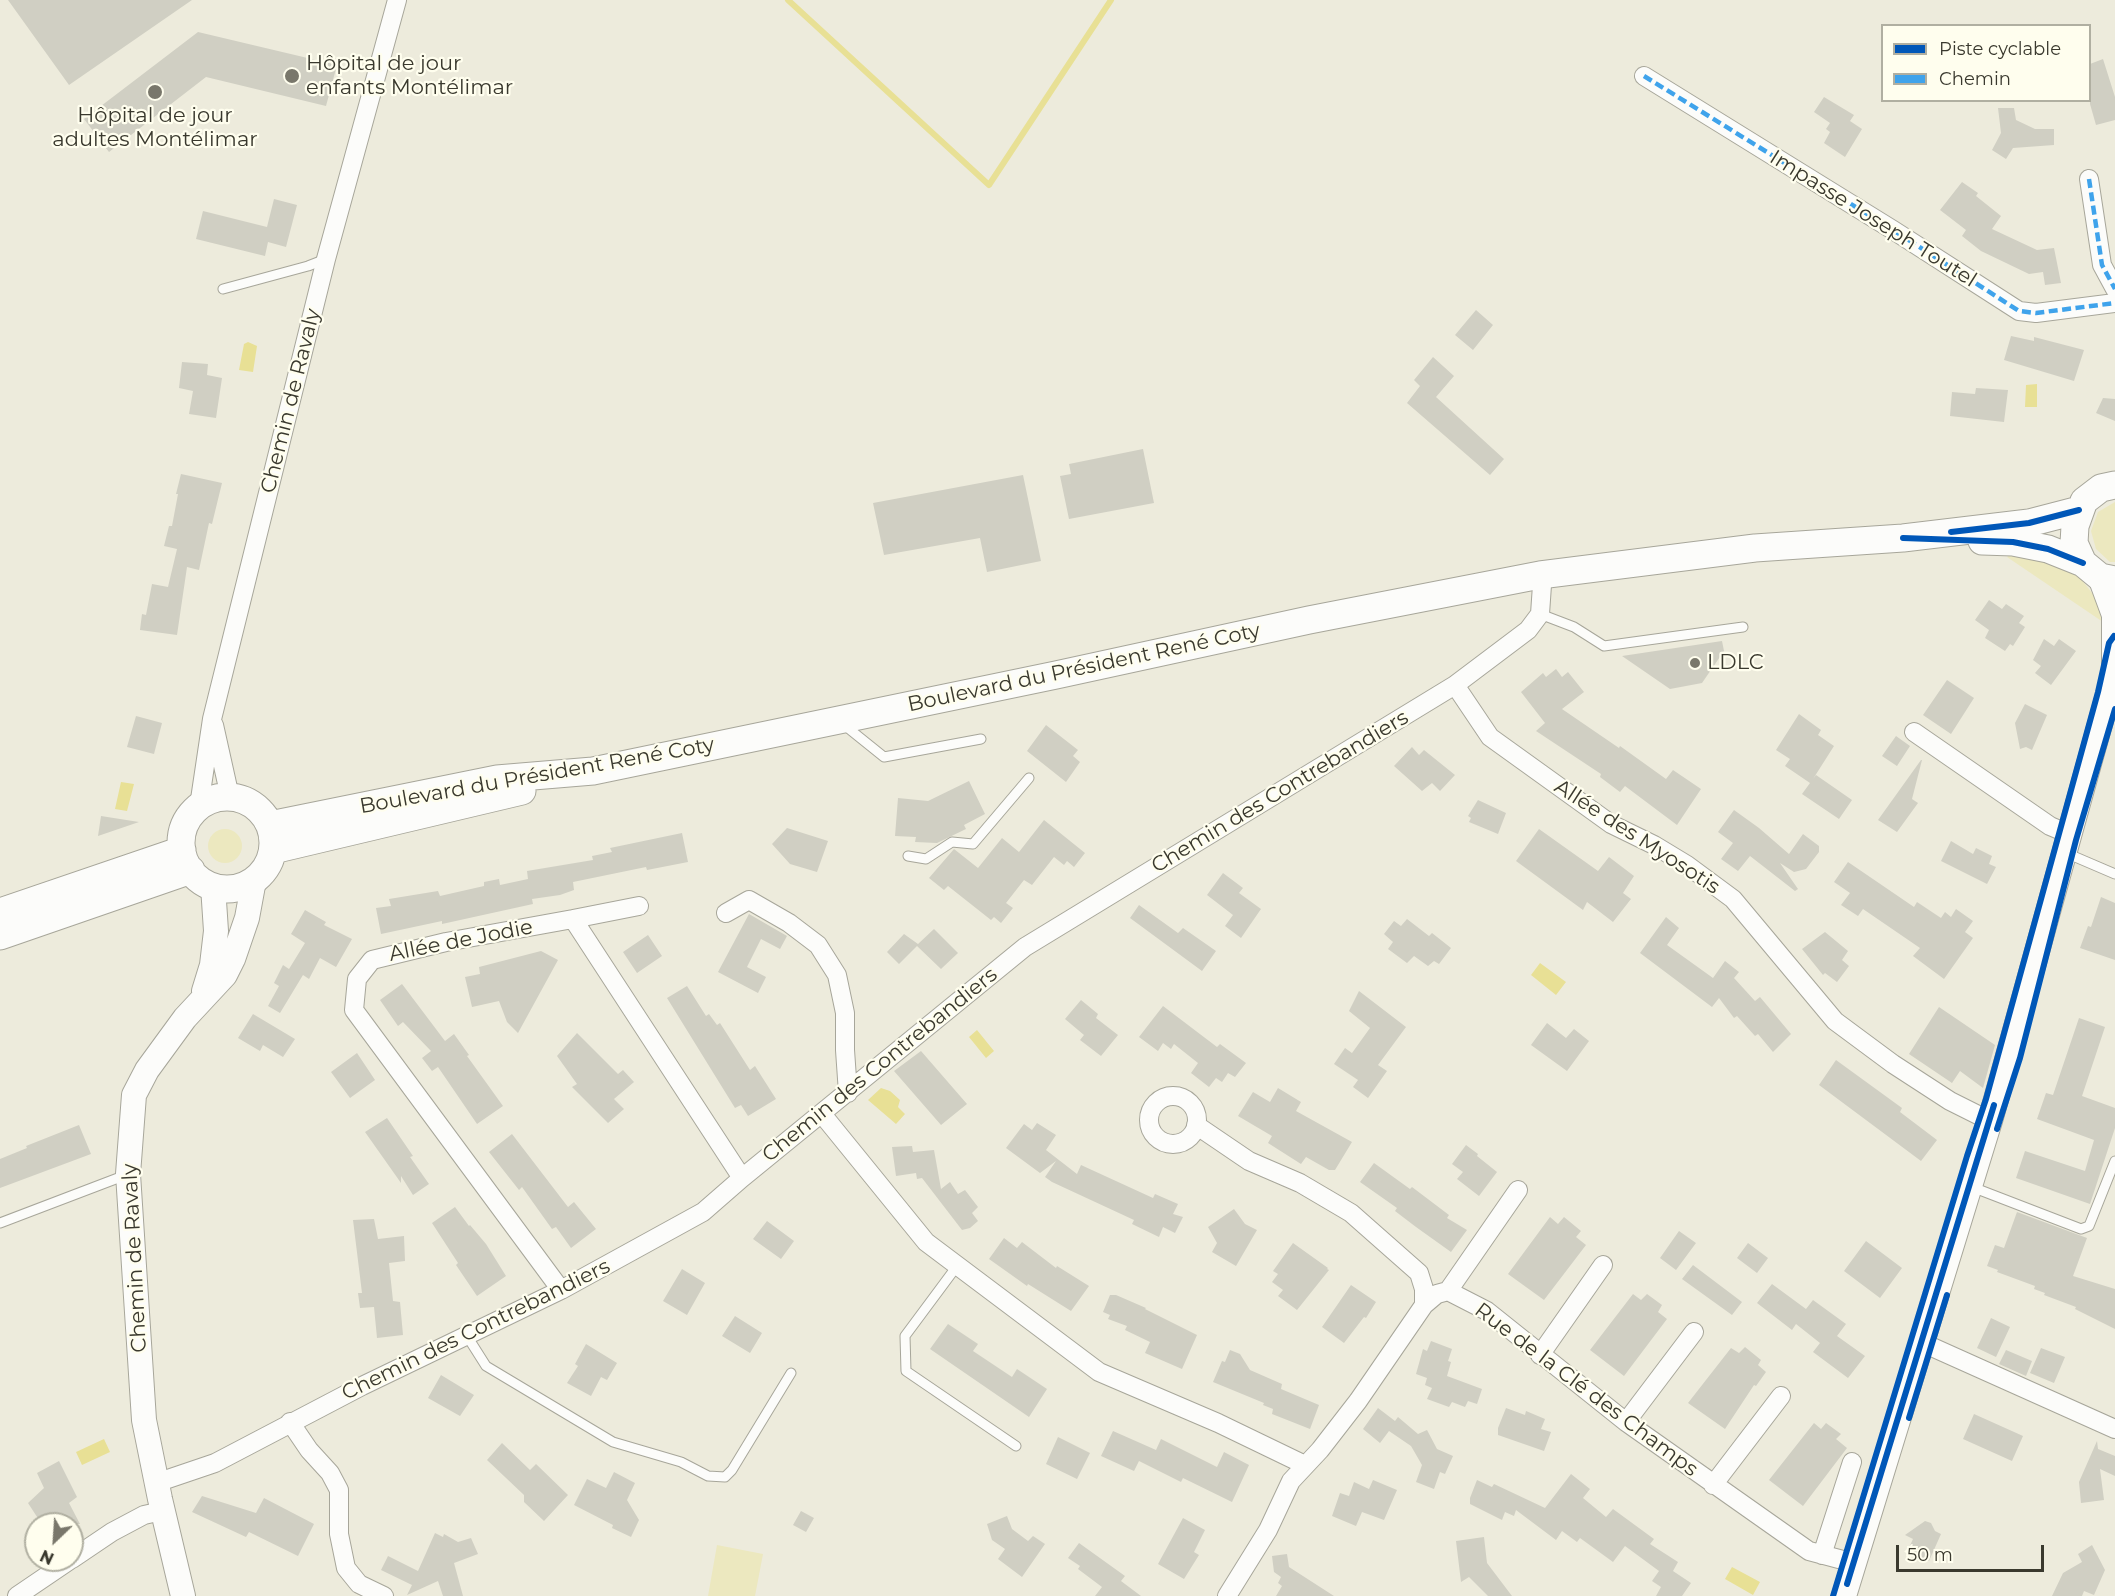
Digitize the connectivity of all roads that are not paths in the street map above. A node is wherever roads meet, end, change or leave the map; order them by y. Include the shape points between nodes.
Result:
1 (397, 0) edge
2 (1644, 76) dead end
3 (2089, 179) dead end
4 (326, 259) junction
5 (223, 289) dead end
6 (2115, 289) edge
7 (2115, 303) edge
8 (2115, 485) edge
9 (2079, 510) junction
10 (1903, 538) junction
11 (2100, 573) edge
12 (1540, 575) junction
13 (1540, 614) junction
14 (1743, 627) dead end
15 (2114, 673) edge
16 (1455, 685) junction
17 (213, 719) junction
18 (839, 721) junction
19 (1914, 732) dead end
20 (981, 739) dead end
21 (1029, 778) dead end
22 (230, 797) junction
23 (199, 806) junction
24 (272, 837) junction
25 (2067, 843) junction
26 (908, 856) dead end
27 (186, 860) junction
28 (2115, 874) edge
29 (254, 880) junction
30 (213, 886) junction
31 (639, 906) dead end
32 (0, 912) edge
33 (726, 914) dead end
34 (573, 919) junction
35 (0, 936) edge
36 (201, 999) junction
37 (848, 1093) junction
38 (822, 1114) junction
39 (1990, 1121) junction
40 (1196, 1125) dead end
41 (2115, 1161) edge
42 (128, 1174) junction
43 (742, 1179) junction
44 (1970, 1186) junction
45 (1518, 1190) dead end
46 (0, 1223) edge
47 (1604, 1265) dead end
48 (957, 1266) junction
49 (561, 1290) junction
50 (1448, 1291) junction
51 (1424, 1305) junction
52 (1694, 1332) dead end
53 (467, 1336) junction
54 (1923, 1343) junction
55 (1540, 1355) junction
56 (791, 1373) dead end
57 (1781, 1396) dead end
58 (290, 1422) junction
59 (1626, 1422) junction
60 (2115, 1429) edge
61 (1016, 1446) dead end
62 (1852, 1462) dead end
63 (1305, 1465) junction
64 (156, 1483) junction
65 (1713, 1485) junction
66 (162, 1511) junction
67 (84, 1550) edge
68 (1822, 1555) junction
69 (1854, 1563) junction
70 (52, 1572) edge
71 (17, 1596) edge
72 (183, 1596) edge
73 (384, 1596) edge
74 (1227, 1596) edge
75 (1844, 1596) edge

1 - 4 street, Chemin de Ravaly
2 - 7 street, Impasse Joseph Toutel via 2019,311 2036,313
3 - 6 street via 2103,265
4 - 5 lane
4 - 17 street, Chemin de Ravaly
8 - 9 main road via 2101,488
9 - 10 main road, Boulevard du Président René Coty via 2029,523
9 - 11 main road via 2074,543
10 - 11 main road, Boulevard du Président René Coty via 2013,542 2048,549
10 - 12 main road, Boulevard du Président René Coty via 1755,548
11 - 15 street via 2114,615
12 - 13 street
12 - 18 main road, Boulevard du Président René Coty
13 - 14 lane via 1574,627 1604,646
13 - 16 street, Chemin des Contrebandiers via 1528,630
15 - 25 street
16 - 37 street, Chemin des Contrebandiers via 1025,947
16 - 39 street, Allée des Myosotis via 1490,737 1611,824 1687,865 1733,900 1835,1021 1922,1083
17 - 22 street
17 - 23 street, Chemin de Ravaly
18 - 20 lane via 884,757
18 - 24 main road, Boulevard du Président René Coty via 593,771 499,797 321,837
19 - 25 street via 2050,826
21 - 26 lane via 973,844 952,842 926,859
22 - 23 main road
22 - 24 main road via 258,808
23 - 27 main road via 183,830
24 - 29 main road via 267,867
25 - 28 lane
25 - 39 street
27 - 30 main road via 204,882
27 - 32 main road
27 - 35 main road
29 - 30 main road via 234,888
29 - 36 street, Chemin de Ravaly via 233,959 225,975
30 - 36 street via 216,931 212,965
31 - 34 street, Allée de Jodie
33 - 37 street via 749,900 818,945 837,975 845,1014
34 - 43 street
34 - 49 street, Allée de Jodie via 372,960 357,979 354,1010
36 - 42 street, Chemin de Ravaly via 147,1070 134,1095
37 - 38 street, Chemin des Contrebandiers
38 - 43 street, Chemin des Contrebandiers
38 - 48 street via 926,1242
39 - 44 street
40 - 51 street via 1249,1161 1351,1213 1419,1274
41 - 44 lane via 2089,1226 2081,1228
42 - 46 lane
42 - 64 street, Chemin de Ravaly via 144,1420
43 - 49 street, Chemin des Contrebandiers via 703,1212
44 - 54 street
45 - 50 street
47 - 55 street
48 - 61 lane via 905,1336 906,1371
48 - 63 street via 1099,1372
49 - 53 street, Chemin des Contrebandiers
50 - 51 street
50 - 55 street, Rue de la Clé des Champs via 1487,1311
51 - 63 street via 1358,1401
52 - 59 street
53 - 56 lane via 486,1366 613,1442 681,1462 708,1476 725,1477 732,1470
53 - 58 street, Chemin des Contrebandiers
54 - 60 street
54 - 69 street
55 - 59 street, Rue de la Clé des Champs
57 - 65 street
58 - 64 street, Chemin des Contrebandiers via 215,1463
58 - 73 street via 339,1490 339,1534 346,1568 359,1584
59 - 65 street, Rue de la Clé des Champs
62 - 68 street
63 - 74 street via 1291,1481 1268,1530
64 - 66 street, Chemin de Ravaly
65 - 68 street, Rue de la Clé des Champs via 1809,1551
66 - 67 street via 144,1515
66 - 72 street, Chemin de Ravaly
68 - 69 street, Rue de la Clé des Champs
69 - 75 street
70 - 71 street

